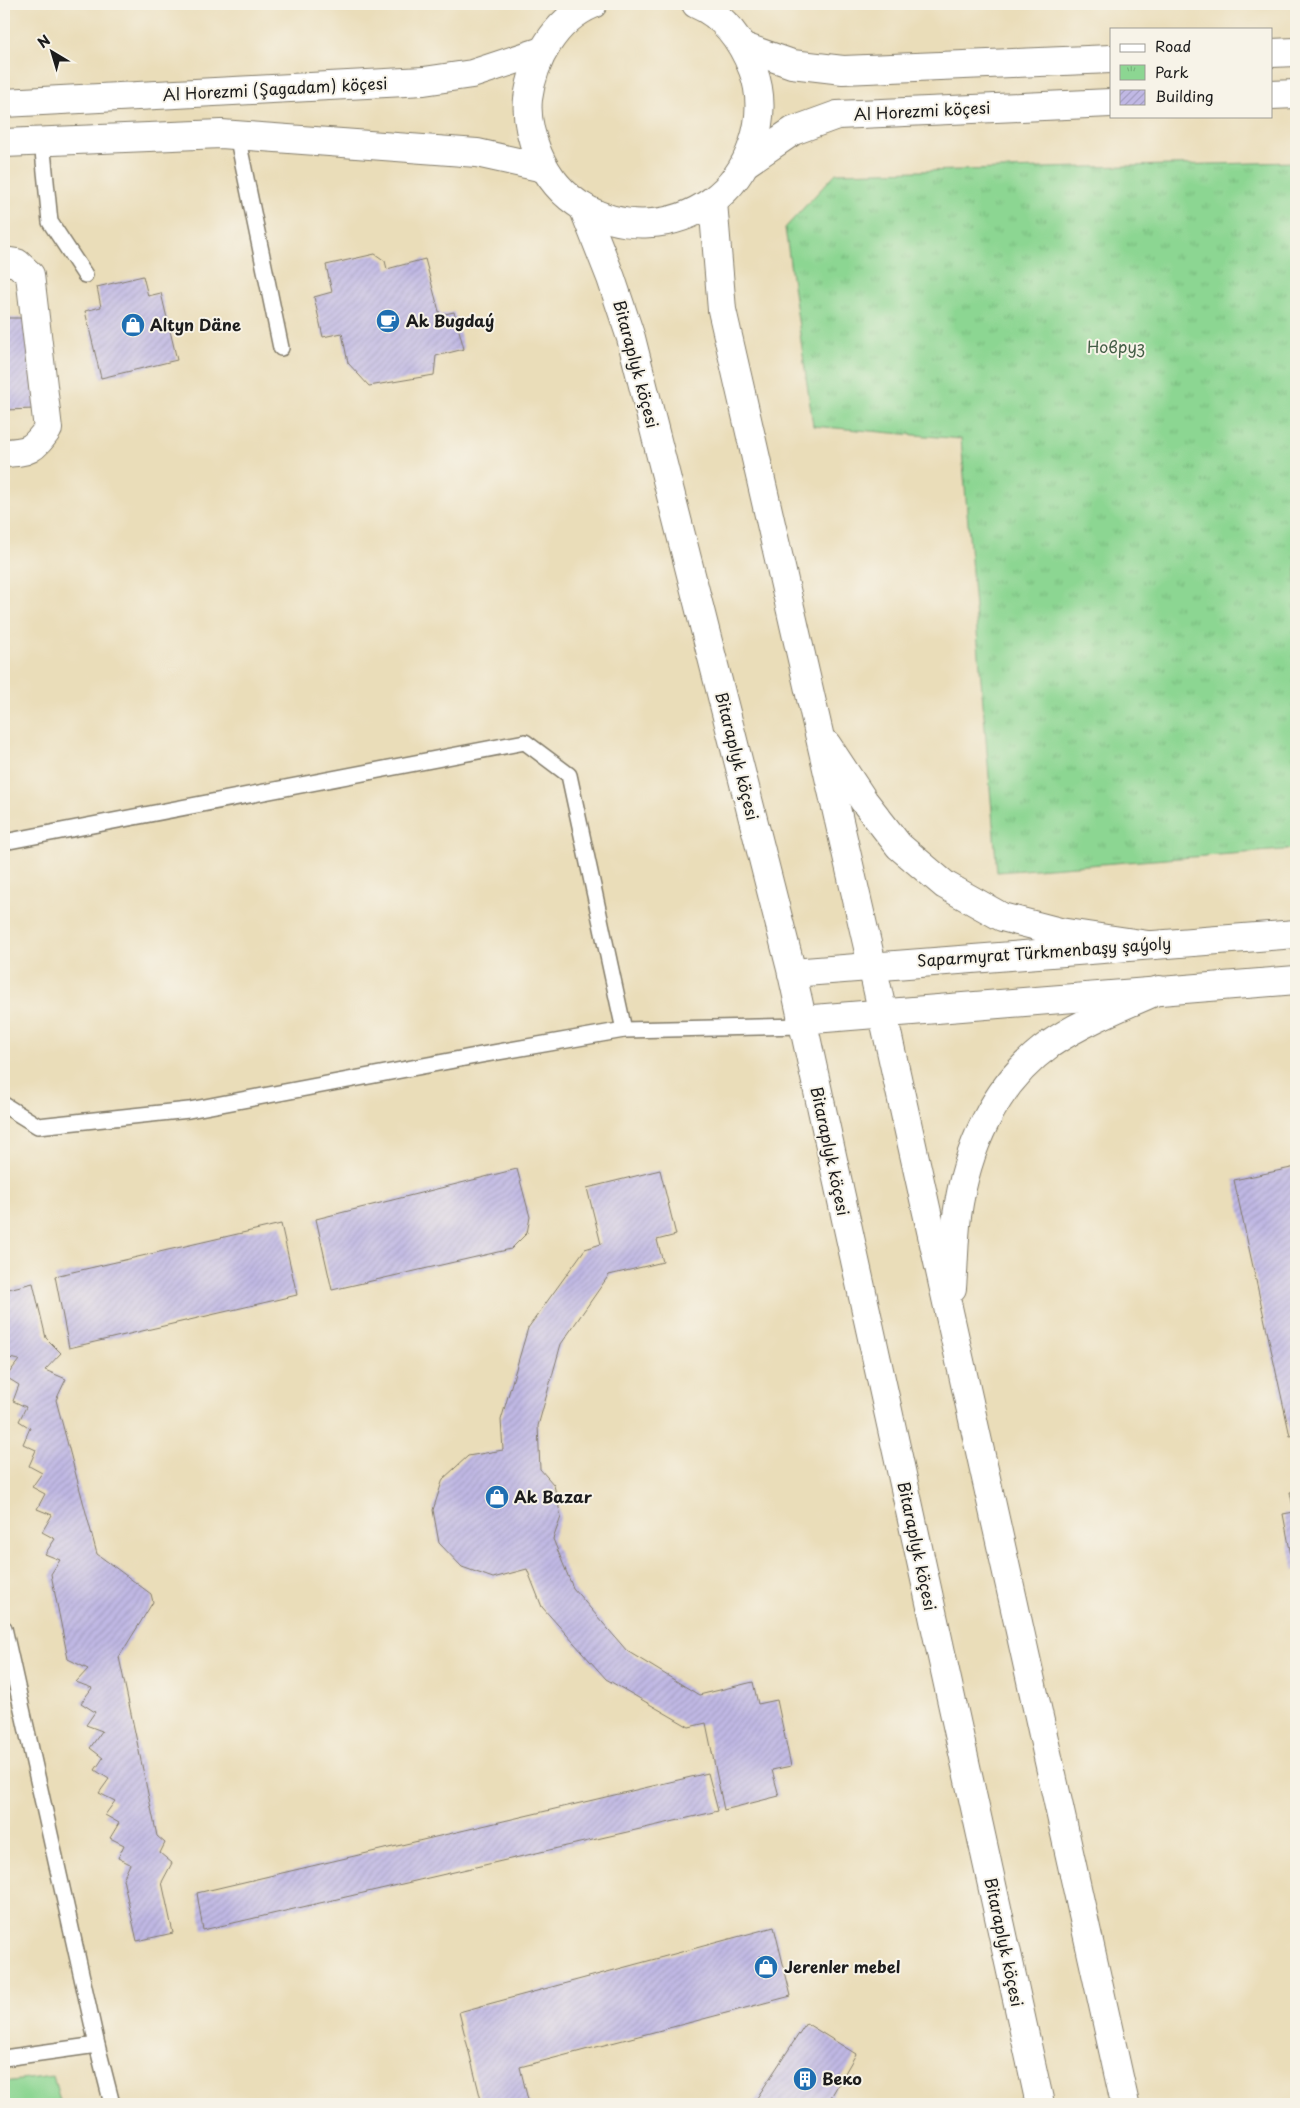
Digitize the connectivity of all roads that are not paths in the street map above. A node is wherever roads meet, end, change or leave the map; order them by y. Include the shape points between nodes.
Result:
1 (587, 5) edge
2 (701, 5) edge
3 (744, 47) junction
4 (542, 51) junction
5 (1296, 52) edge
6 (1272, 53) edge
7 (1110, 59) edge
8 (1296, 94) edge
9 (1272, 95) edge
10 (4, 103) edge
11 (1110, 103) edge
12 (237, 135) junction
13 (42, 142) junction
14 (4, 143) edge
15 (746, 163) junction
16 (544, 168) junction
17 (713, 202) junction
18 (583, 207) junction
19 (4, 261) edge
20 (84, 275) dead end
21 (280, 348) dead end
22 (4, 453) edge
23 (818, 732) junction
24 (4, 842) edge
25 (1296, 934) edge
26 (1148, 945) junction
27 (872, 965) junction
28 (792, 973) junction
29 (1296, 980) edge
30 (1159, 990) junction
31 (882, 1013) junction
32 (802, 1023) junction
33 (624, 1030) junction
34 (4, 1105) edge
35 (950, 1319) junction
36 (4, 1628) edge
37 (97, 2045) junction
38 (4, 2058) edge
39 (112, 2104) edge
40 (1040, 2104) edge
41 (1125, 2104) edge

1 - 4 main road via 561,27
2 - 3 main road via 726,24
3 - 7 main road via 792,64 843,70
3 - 15 main road via 758,84 759,125
4 - 10 main road, Al Horezmi (Şagadam) köçesi via 472,74 424,81
4 - 16 main road via 531,79 527,110 532,140
5 - 6 main road
8 - 9 main road
11 - 15 main road, Al Horezmi köçesi via 837,115 793,131
12 - 13 main road
12 - 16 main road via 476,153
12 - 21 lane
13 - 14 main road
13 - 20 lane via 50,222
15 - 17 main road
16 - 18 main road via 561,190
17 - 18 main road via 689,215 662,222 634,224 607,218
17 - 23 main road via 722,310
18 - 28 main road, Bitaraplyk köçesi via 612,278 631,338
19 - 22 main road via 18,264 30,275 48,429 38,443 25,452
23 - 26 main road via 899,846 945,885 1002,917 1060,932
23 - 27 main road
24 - 33 lane via 525,742 569,775
25 - 26 main road, Saparmyrat Türkmenbaşy şaýoly
26 - 27 main road, Saparmyrat Türkmenbaşy şaýoly
27 - 28 main road, Saparmyrat Türkmenbaşy şaýoly
27 - 31 main road
28 - 32 main road, Bitaraplyk köçesi
29 - 30 main road
30 - 31 main road
30 - 35 main road via 1092,1019 1049,1045 1014,1077 987,1116 969,1160 957,1216
31 - 32 main road
31 - 35 main road
32 - 33 lane
32 - 40 main road, Bitaraplyk köçesi
33 - 34 lane via 189,1110 38,1126
35 - 41 main road
36 - 37 lane
37 - 38 lane
37 - 39 lane

